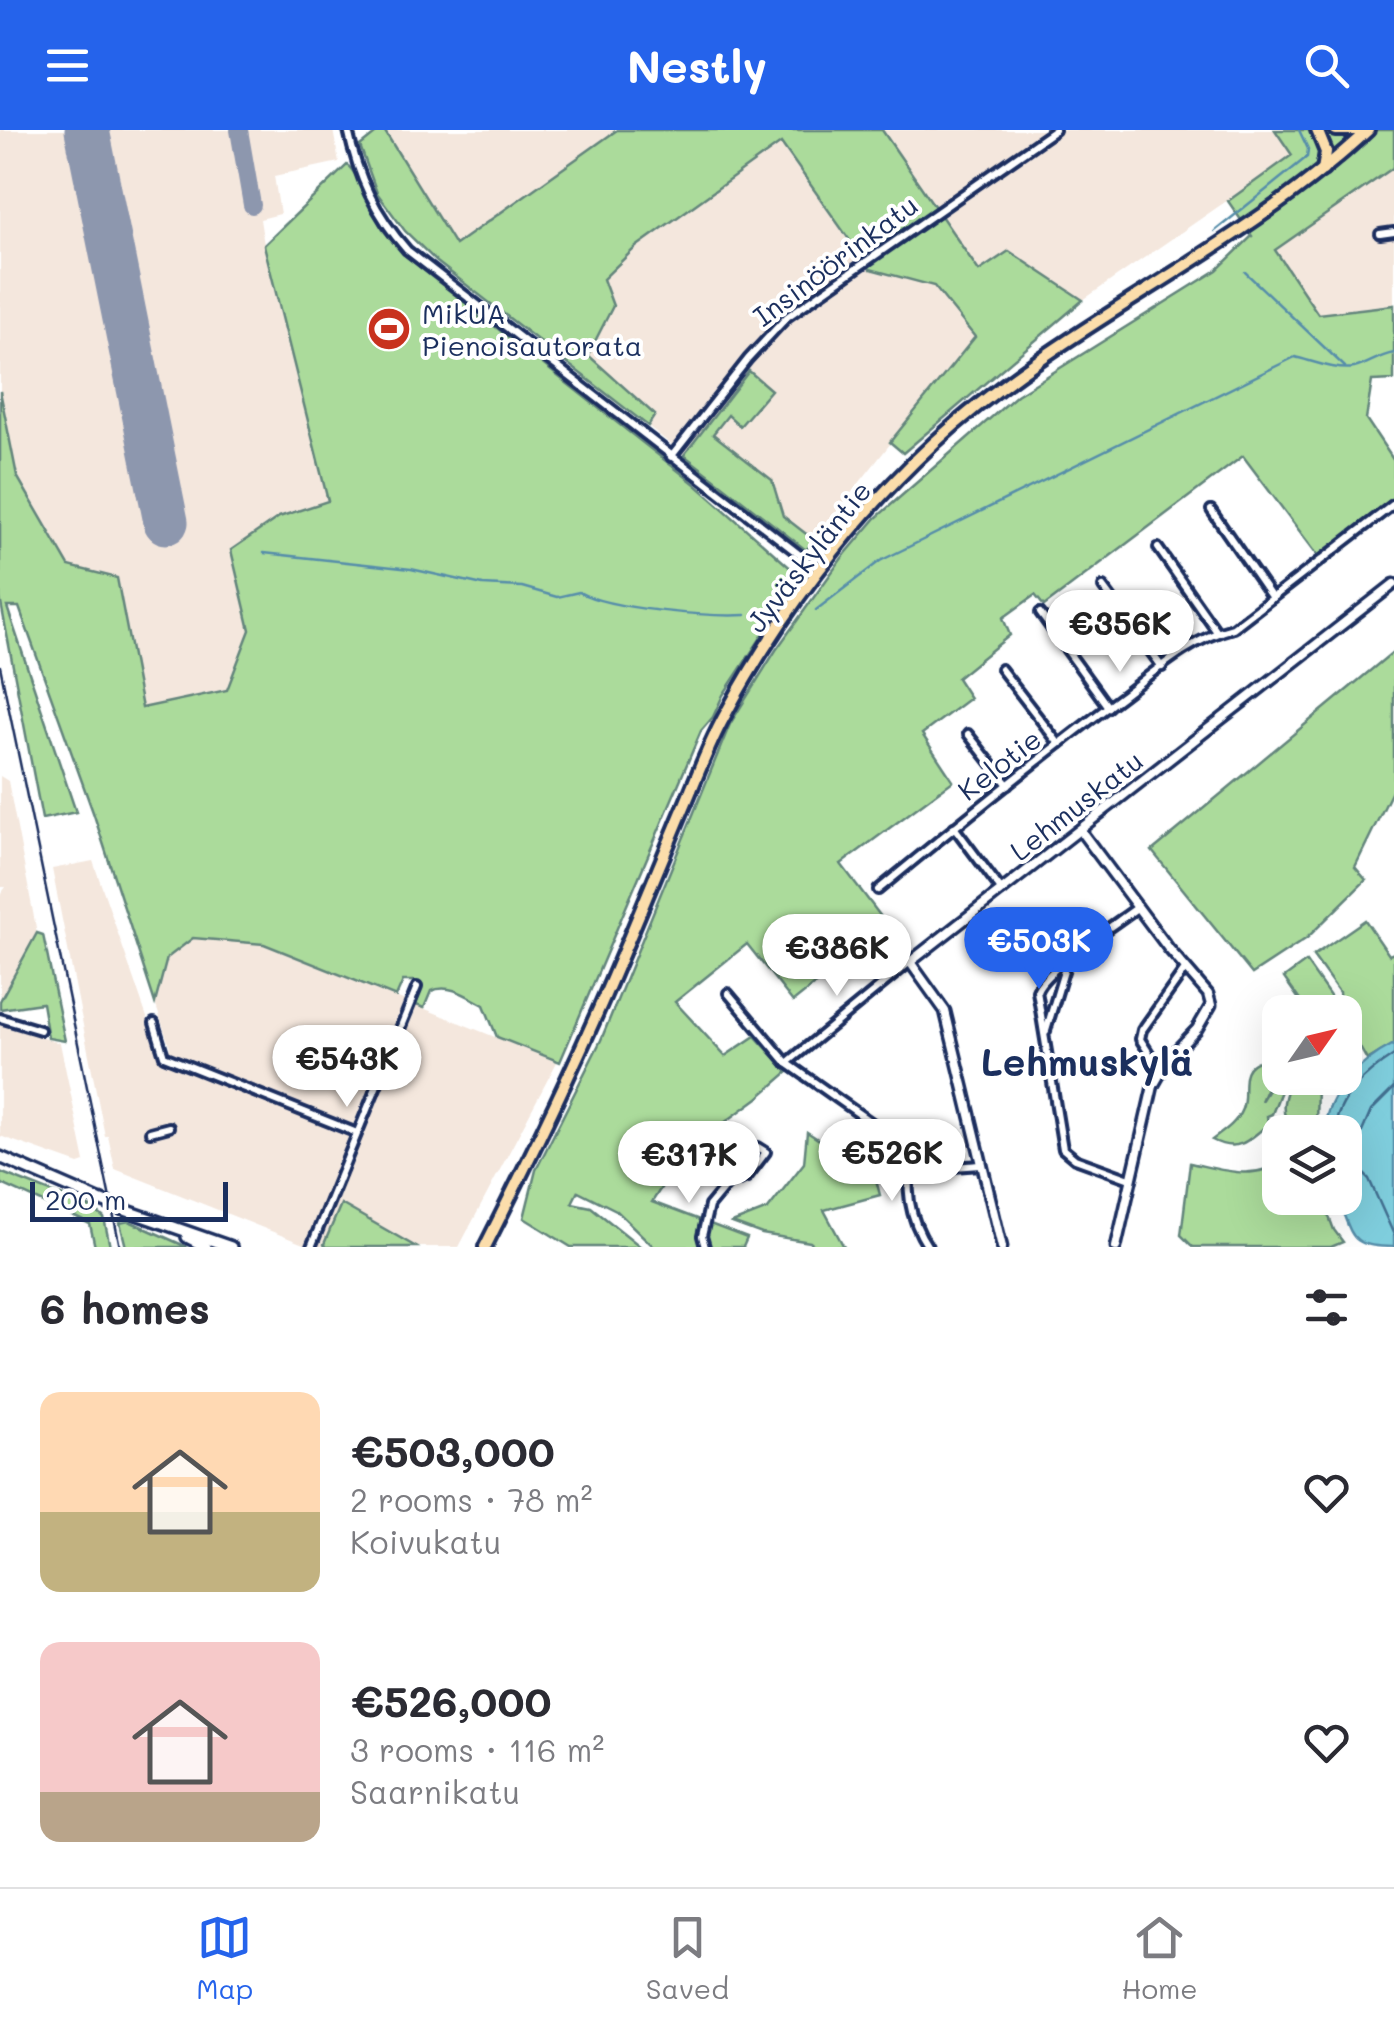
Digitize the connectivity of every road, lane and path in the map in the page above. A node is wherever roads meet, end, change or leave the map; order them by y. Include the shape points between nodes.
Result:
1 (348, 130) edge
2 (1055, 130) edge
3 (1317, 130) edge
4 (1336, 130) edge
5 (1356, 130) edge
6 (1368, 130) edge
7 (1323, 170) junction
8 (1394, 232) edge
9 (1380, 234) dead end
10 (671, 456) junction
11 (1394, 504) edge
12 (1211, 510) dead end
13 (1158, 548) dead end
14 (819, 570) junction
15 (1394, 584) edge
16 (1104, 587) dead end
17 (1272, 598) junction
18 (1040, 613) dead end
19 (1217, 632) junction
20 (1162, 666) junction
21 (1002, 669) dead end
22 (1108, 707) junction
23 (968, 734) dead end
24 (1059, 744) junction
25 (1008, 785) junction
26 (954, 827) junction
27 (1080, 830) junction
28 (878, 890) dead end
29 (1002, 892) junction
30 (1138, 906) junction
31 (1068, 960) junction
32 (910, 962) junction
33 (1186, 968) junction
34 (417, 987) dead end
35 (728, 993) dead end
36 (0, 1018) edge
37 (154, 1022) dead end
38 (40, 1030) dead end
39 (1045, 1035) junction
40 (787, 1064) junction
41 (1160, 1072) junction
42 (169, 1127) dead end
43 (150, 1132) dead end
44 (356, 1133) junction
45 (913, 1152) junction
46 (0, 1157) edge
47 (981, 1165) junction
48 (1130, 1179) junction
49 (732, 1182) junction
50 (166, 1226) junction
51 (206, 1247) edge
52 (232, 1247) edge
53 (311, 1247) edge
54 (482, 1247) edge
55 (705, 1247) edge
56 (928, 1247) edge
57 (1002, 1247) edge
58 (1116, 1247) edge

1 - 10 street via 360,179 407,250
2 - 10 street, Insinöörinkatu via 787,317
3 - 7 highway via 1326,152
4 - 5 highway
6 - 7 highway, Jyväskyläntie
7 - 14 highway, Jyväskyläntie via 964,417
8 - 9 street
10 - 14 street
11 - 17 street, Kelotie
12 - 17 street
13 - 19 street
14 - 54 highway, Jyväskyläntie via 723,718 568,1078
15 - 27 street, Lehmuskatu
16 - 20 street
17 - 19 street, Kelotie via 1233,628
18 - 22 street
19 - 20 street, Kelotie
20 - 22 street, Kelotie
21 - 24 street
22 - 24 street, Kelotie
23 - 25 street
24 - 25 street, Kelotie
25 - 26 street, Kelotie
26 - 28 street, Kelotie
26 - 29 street
27 - 29 street, Lehmuskatu
27 - 30 street
29 - 32 street, Lehmuskatu
30 - 31 street
30 - 33 street
31 - 39 street
31 - 39 street via 1038,985
32 - 40 street, Lehmuskatu
32 - 47 street via 945,1011
33 - 41 street via 1142,1030 1140,1039
33 - 41 street via 1212,1005
34 - 44 street
35 - 40 street
36 - 38 street
37 - 44 street via 164,1056
39 - 48 street via 1064,1149 1075,1160
40 - 45 street
41 - 48 street
42 - 43 street
44 - 53 street
45 - 47 street via 953,1167
45 - 56 street via 906,1178 915,1228
46 - 50 main road, bridge
47 - 57 street
48 - 58 street
49 - 49 street via 758,1147 766,1152 747,1177
49 - 55 street via 704,1218
50 - 51 main road
50 - 52 main road

